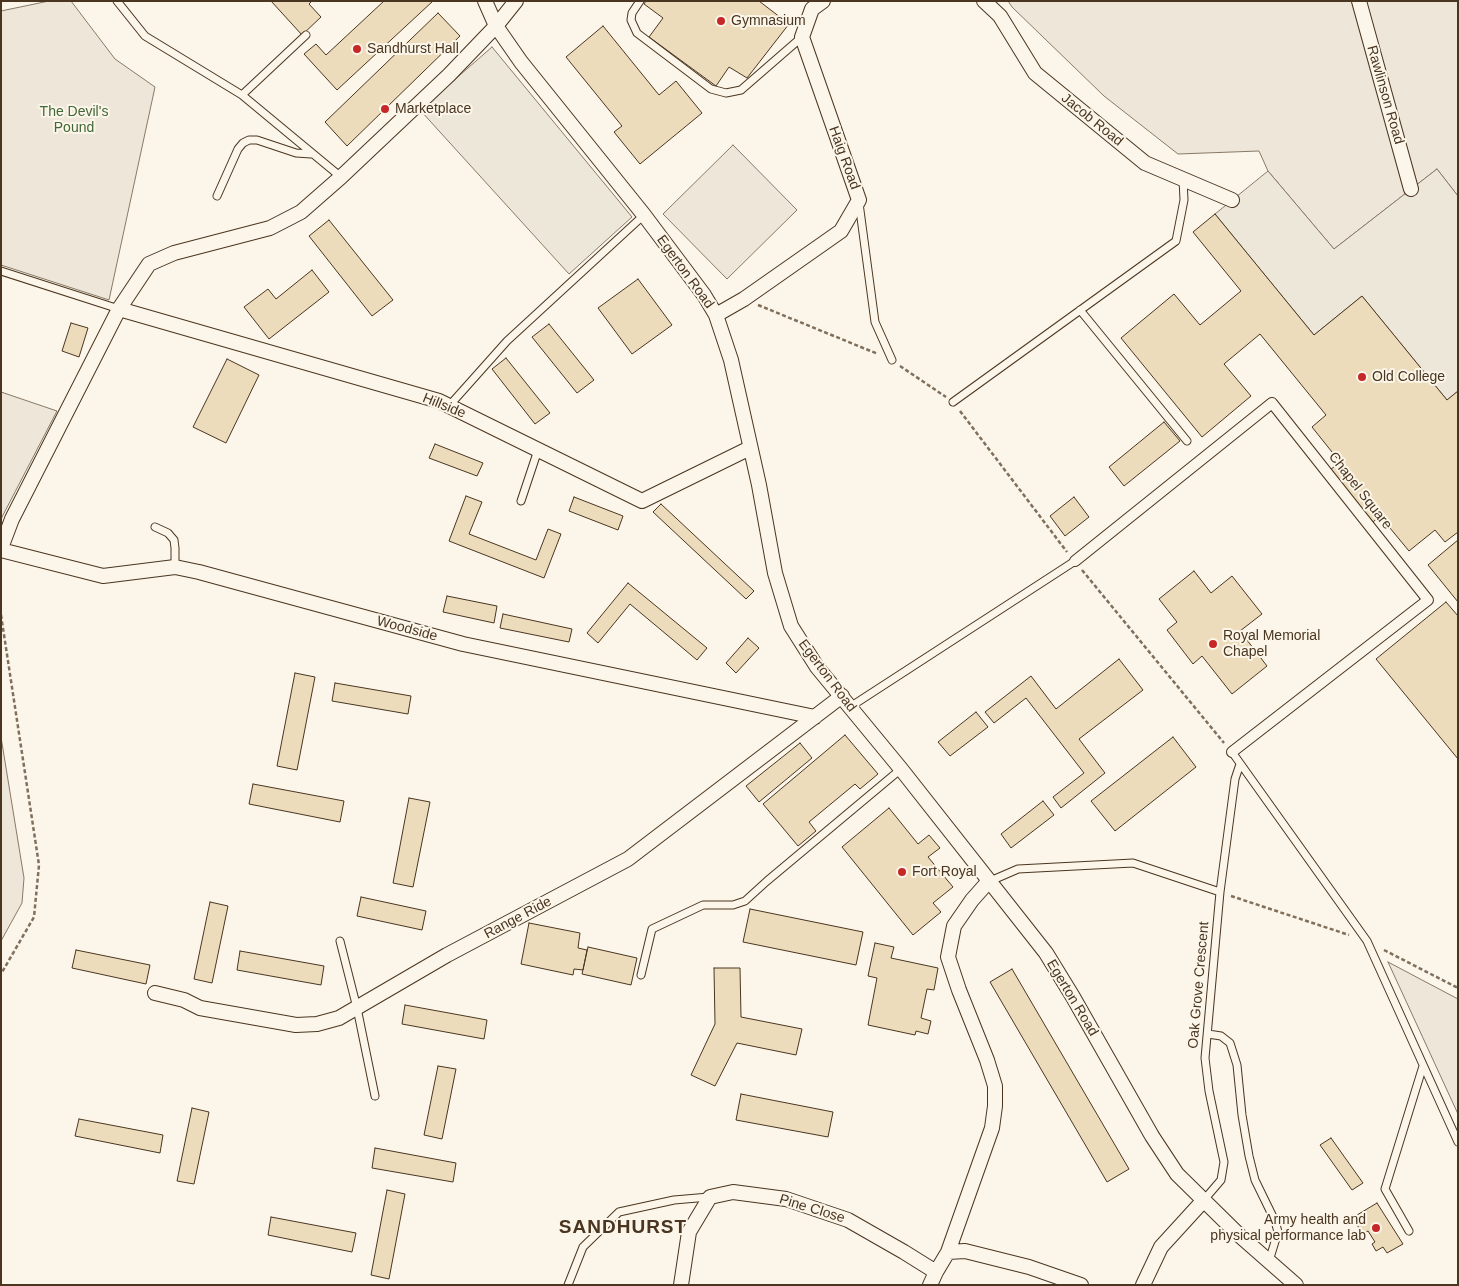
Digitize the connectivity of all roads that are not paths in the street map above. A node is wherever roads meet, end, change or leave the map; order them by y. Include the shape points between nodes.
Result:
1 (117, 1) edge
2 (484, 1) edge
3 (516, 1) edge
4 (640, 1) edge
5 (984, 1) edge
6 (1359, 1) edge
7 (812, 4) edge
8 (496, 26) junction
9 (306, 35) dead end
10 (802, 37) junction
11 (242, 95) junction
12 (311, 154) junction
13 (341, 177) junction
14 (1183, 179) junction
15 (1412, 189) dead end
16 (217, 196) dead end
17 (859, 200) junction
18 (1232, 200) dead end
19 (644, 215) junction
20 (1, 271) edge
21 (119, 308) junction
22 (1080, 310) junction
23 (716, 315) junction
24 (892, 360) road end
25 (953, 402) road end
26 (449, 406) junction
27 (1187, 441) dead end
28 (750, 448) junction
29 (538, 450) junction
30 (521, 501) dead end
31 (155, 527) dead end
32 (1, 549) edge
33 (1075, 561) joint
34 (175, 567) junction
35 (846, 701) junction
36 (815, 717) junction
37 (1232, 752) joint
38 (1240, 764) junction
39 (901, 769) junction
40 (988, 882) junction
41 (1220, 892) junction
42 (340, 940) dead end
43 (641, 976) dead end
44 (155, 994) dead end
45 (357, 1008) junction
46 (1208, 1034) junction
47 (1423, 1066) junction
48 (375, 1096) dead end
49 (1458, 1142) edge
50 (710, 1197) junction
51 (1203, 1201) junction
52 (1409, 1231) dead end
53 (948, 1252) junction
54 (1269, 1261) junction
55 (933, 1278) edge
56 (681, 1284) edge
57 (568, 1285) edge
58 (1081, 1285) edge
59 (1143, 1285) edge
60 (1296, 1285) edge

1 - 11 lane via 145,36
2 - 8 street, Egerton Road
3 - 8 street
4 - 10 lane via 632,13 633,29 711,89 726,93 741,90
5 - 14 street, Jacob Road via 1000,16 1035,73 1145,163
6 - 15 street, Rawlinson Road
7 - 10 street
8 - 13 street
8 - 19 street, Egerton Road via 521,62
9 - 11 lane
10 - 17 street, Haig Road
11 - 12 lane
12 - 13 lane
12 - 16 lane via 249,140 238,149
13 - 21 street via 302,212 270,228 174,253 149,264
14 - 18 street, Jacob Road
14 - 22 lane via 1184,200 1176,241
17 - 23 street, Haig Road via 841,231
17 - 24 lane via 875,322
19 - 23 street, Egerton Road
19 - 26 lane via 507,341
20 - 21 lane
21 - 26 street, Hillside
21 - 32 street via 12,519
22 - 25 lane
22 - 27 lane
23 - 28 street, Egerton Road via 731,360
26 - 29 street, Hillside
28 - 29 street, Hillside via 642,501
28 - 35 street, Egerton Road via 775,573 791,626 817,667
29 - 30 lane
31 - 34 lane via 174,540
32 - 34 street, Woodside via 103,576
33 - 35 lane
33 - 37 street, Chapel Square via 1272,404 1428,600
34 - 36 street, Woodside via 462,644
35 - 36 street, Range Ride
35 - 39 street, Egerton Road
36 - 45 street, Range Ride via 628,859 447,955
37 - 38 lane
38 - 41 lane, Oak Grove Crescent via 1235,779
38 - 47 lane via 1367,941
39 - 40 street, Egerton Road
39 - 43 lane via 745,901 733,905 703,905 652,928
40 - 41 lane via 1018,869 1134,863
40 - 51 street, Egerton Road via 1046,953 1152,1136 1177,1174
40 - 53 street, Pine Close via 954,926 948,957 995,1086 992,1128
41 - 46 lane, Oak Grove Crescent
42 - 45 lane
44 - 45 street, Range Ride via 184,1000 200,1008 296,1025 339,1018
45 - 48 lane
46 - 51 lane, Oak Grove Crescent via 1209,1091 1224,1162 1221,1180
46 - 54 lane via 1221,1036 1230,1043 1237,1065 1249,1156 1255,1180 1278,1232
47 - 49 lane
47 - 52 lane via 1385,1189
50 - 55 street, Pine Close via 733,1192 786,1199 848,1220 904,1252
50 - 56 street via 690,1232
50 - 57 lane via 674,1200 619,1212 583,1247
51 - 54 street, Egerton Road
51 - 59 street via 1161,1247
53 - 55 street, Pine Close
53 - 58 street via 974,1253
54 - 60 street, Egerton Road

